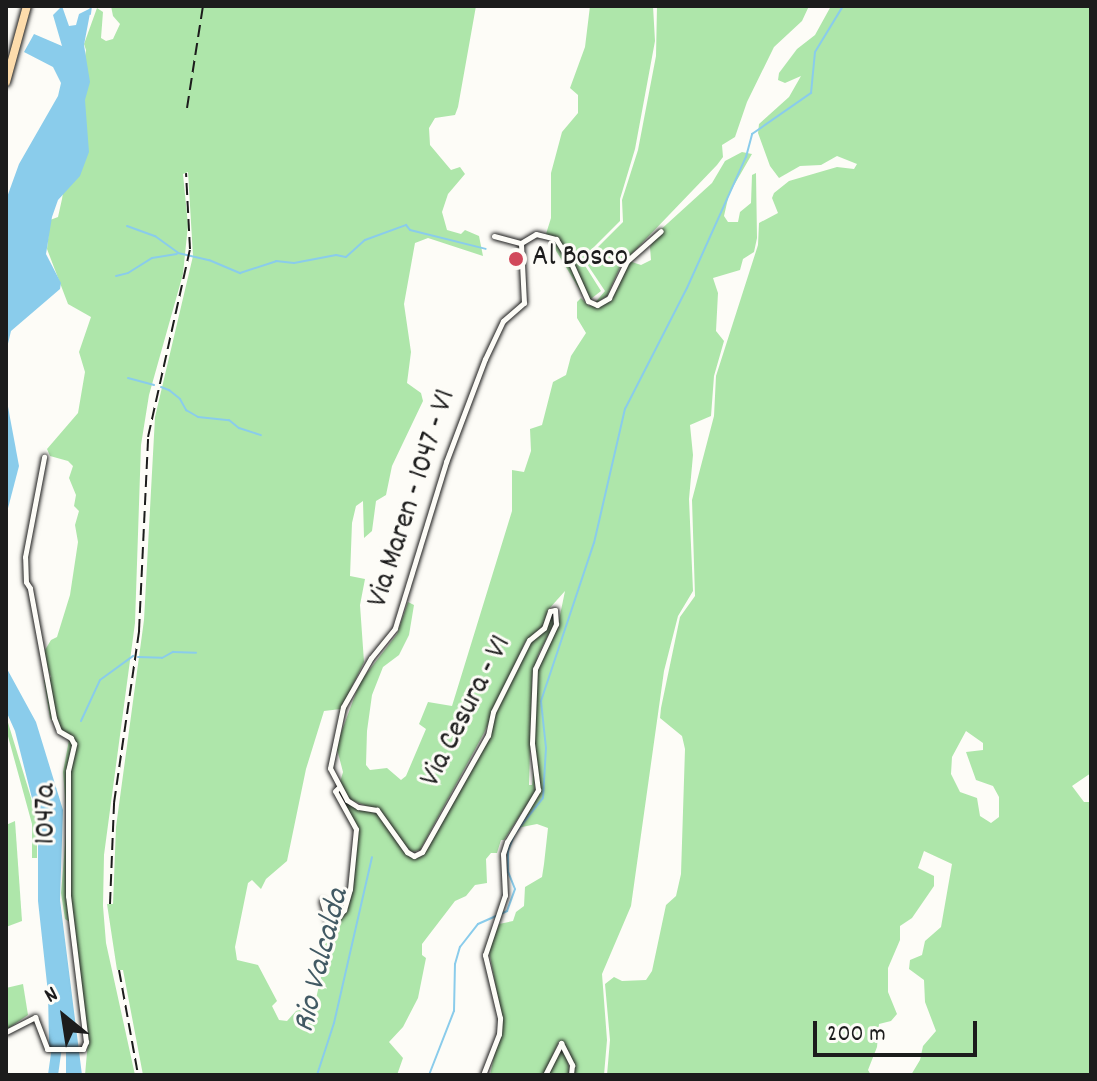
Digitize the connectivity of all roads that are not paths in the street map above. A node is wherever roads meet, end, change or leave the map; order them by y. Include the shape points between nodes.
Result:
1 (27, 6) edge
2 (6, 82) edge
3 (661, 231) dead end
4 (494, 236) dead end
5 (521, 243) junction
6 (44, 457) dead end
7 (338, 788) junction
8 (322, 901) dead end
9 (6, 1032) edge
10 (483, 1075) edge
11 (545, 1075) edge
12 (571, 1075) edge

1 - 2 main road
3 - 5 street via 627,261 609,298 594,305 556,239 536,234
4 - 5 street
5 - 7 street, Via Maren - 1047 - V1 via 524,303 503,321 485,359 446,462 395,628 343,707 330,768
6 - 9 street, 1047a via 25,557 26,582 54,718 74,744 68,771 68,896 86,1042 82,1050 49,1050 35,1017
7 - 8 street via 356,832 350,889 337,918 328,921
7 - 10 street, Via Cesura - V1 via 353,804 380,812 407,852 422,852 488,735 493,712 529,640 555,610 556,624 535,669 532,743 539,783 503,854 505,895 485,955 500,1018
11 - 12 street via 561,1043

